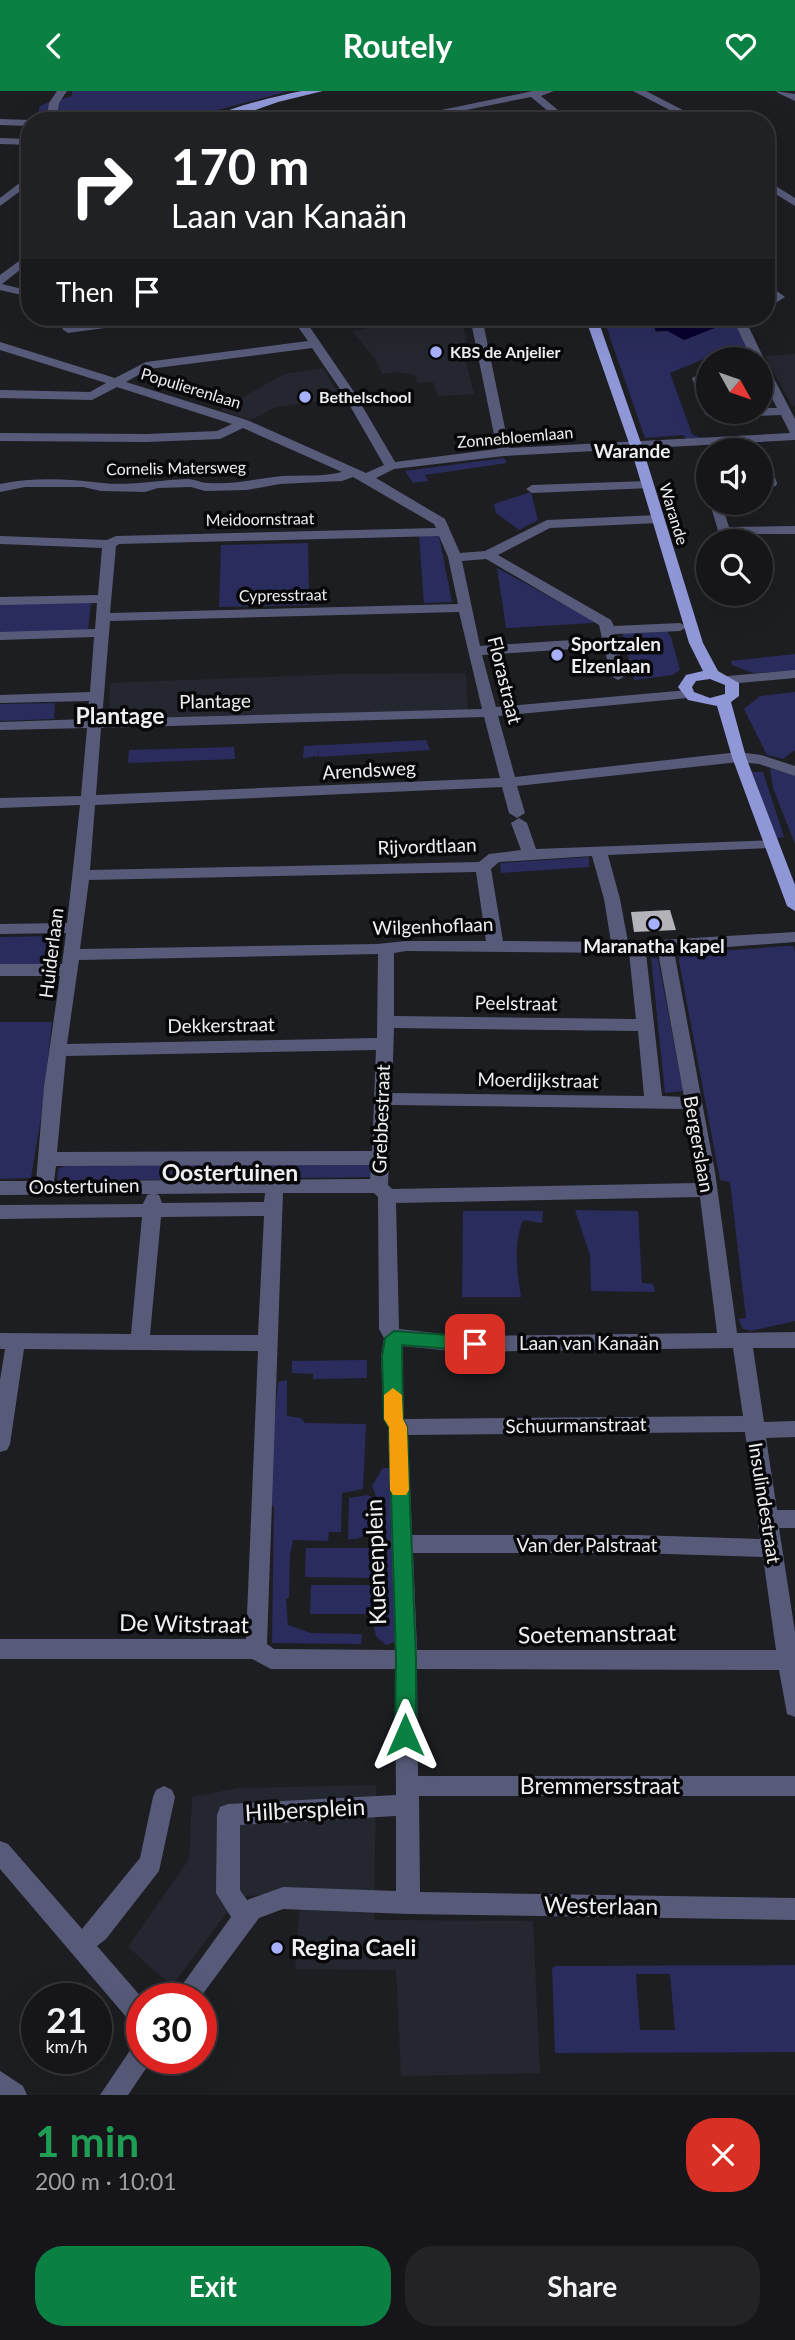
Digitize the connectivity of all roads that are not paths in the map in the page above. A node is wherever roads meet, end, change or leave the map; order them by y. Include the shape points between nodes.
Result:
1 (62, 91) edge
2 (318, 91) edge
3 (549, 91) edge
4 (638, 91) edge
5 (781, 91) edge
6 (534, 94) junction
7 (795, 97) edge
8 (52, 112) edge
9 (248, 112) edge
10 (442, 112) edge
11 (555, 112) edge
12 (681, 112) edge
13 (0, 122) edge
14 (21, 123) edge
15 (0, 141) edge
16 (21, 142) edge
17 (775, 189) edge
18 (21, 190) edge
19 (0, 203) edge
20 (795, 203) edge
21 (21, 264) edge
22 (0, 284) edge
23 (21, 291) edge
24 (76, 326) edge
25 (303, 326) edge
26 (478, 326) edge
27 (594, 326) edge
28 (743, 326) edge
29 (68, 329) dead end
30 (315, 344) junction
31 (0, 346) edge
32 (753, 347) edge
33 (117, 383) junction
34 (774, 389) edge
35 (0, 394) edge
36 (774, 411) edge
37 (785, 411) junction
38 (243, 423) junction
39 (795, 430) edge
40 (795, 436) edge
41 (0, 437) edge
42 (773, 441) edge
43 (636, 446) junction
44 (696, 446) edge
45 (504, 453) junction
46 (391, 466) junction
47 (359, 475) junction
48 (647, 485) junction
49 (0, 488) edge
50 (532, 489) dead end
51 (719, 515) edge
52 (658, 519) junction
53 (794, 531) edge
54 (446, 532) junction
55 (0, 540) edge
56 (109, 544) junction
57 (488, 555) junction
58 (455, 557) junction
59 (105, 599) junction
60 (0, 601) edge
61 (466, 608) junction
62 (102, 617) junction
63 (680, 627) dead end
64 (100, 633) junction
65 (0, 636) edge
66 (610, 636) junction
67 (474, 651) junction
68 (795, 674) edge
69 (706, 675) junction
70 (618, 677) dead end
71 (795, 685) edge
72 (687, 689) junction
73 (723, 694) junction
74 (96, 696) junction
75 (0, 699) edge
76 (491, 712) junction
77 (94, 724) junction
78 (0, 726) edge
79 (739, 757) junction
80 (795, 771) edge
81 (510, 782) junction
82 (86, 801) junction
83 (0, 803) edge
84 (770, 843) junction
85 (599, 852) junction
86 (530, 854) junction
87 (483, 867) junction
88 (82, 875) junction
89 (795, 906) edge
90 (76, 928) junction
91 (0, 929) edge
92 (795, 937) edge
93 (495, 945) junction
94 (620, 946) junction
95 (665, 947) junction
96 (386, 948) junction
97 (638, 948) junction
98 (71, 963) junction
99 (0, 970) edge
100 (386, 1023) junction
101 (646, 1025) junction
102 (383, 1044) junction
103 (60, 1049) junction
104 (382, 1099) junction
105 (654, 1103) junction
106 (693, 1103) junction
107 (48, 1159) junction
108 (382, 1159) junction
109 (274, 1185) junction
110 (45, 1186) junction
111 (154, 1186) junction
112 (0, 1188) edge
113 (707, 1189) junction
114 (383, 1191) junction
115 (273, 1209) junction
116 (152, 1210) junction
117 (0, 1212) edge
118 (392, 1334) junction
119 (8, 1340) edge
120 (139, 1340) junction
121 (795, 1340) edge
122 (735, 1341) junction
123 (268, 1343) junction
124 (398, 1427) junction
125 (754, 1427) junction
126 (795, 1429) edge
127 (0, 1444) edge
128 (795, 1518) edge
129 (768, 1519) junction
130 (402, 1545) junction
131 (772, 1548) junction
132 (788, 1611) edge
133 (0, 1649) edge
134 (256, 1649) junction
135 (406, 1659) junction
136 (789, 1660) junction
137 (795, 1707) edge
138 (795, 1786) edge
139 (405, 1795) junction
140 (164, 1797) dead end
141 (0, 1852) edge
142 (408, 1903) junction
143 (795, 1909) edge
144 (245, 1917) junction
145 (81, 1944) junction
146 (196, 1983) edge
147 (126, 1997) edge
148 (128, 2074) edge
149 (0, 2084) edge
150 (14, 2095) edge
151 (113, 2095) edge

1 - 8 street
2 - 9 main road via 264,103
3 - 6 street
4 - 12 street
5 - 7 street
6 - 10 street
6 - 11 street
13 - 14 street
15 - 16 street
17 - 20 street
18 - 19 street
21 - 22 street
22 - 23 street
24 - 29 street
25 - 30 street
26 - 45 street
27 - 43 main road, Warande
28 - 32 street
30 - 33 street via 156,364
30 - 46 street
31 - 33 street, Populierenlaan
33 - 35 street via 100,394 81,397
33 - 38 street, Populierenlaan
34 - 37 street
36 - 37 street
37 - 39 street
38 - 41 street via 220,435
38 - 47 street, Populierenlaan
40 - 42 street, Zonnebloemlaan
43 - 44 street, Zonnebloemlaan
43 - 45 street, Zonnebloemlaan
43 - 48 main road, Warande
45 - 46 street, Zonnebloemlaan
46 - 47 street, Zonnebloemlaan
47 - 49 street, Cornelis Matersweg via 247,486 25,483
47 - 54 street via 440,522
48 - 50 street
48 - 52 main road, Warande
51 - 53 street via 724,531
52 - 57 street via 547,524
52 - 69 main road, Warande
54 - 56 street, Meidoornstraat via 116,540
54 - 58 street, Florastraat
55 - 56 street, Meidoornstraat
56 - 59 street, Huiderlaan
57 - 58 street
57 - 66 street via 600,619
58 - 61 street, Florastraat
59 - 60 street
59 - 62 street, Huiderlaan
61 - 62 street, Cypresstraat
61 - 67 street, Florastraat
62 - 64 street, Huiderlaan
63 - 66 street
64 - 65 street
64 - 74 street, Huiderlaan
66 - 67 street
66 - 70 street
67 - 76 street, Florastraat
68 - 73 street
69 - 72 main road
69 - 73 main road
71 - 73 street
72 - 73 main road
72 - 76 street, Plantage
73 - 79 main road
74 - 75 street
74 - 77 street, Huiderlaan
76 - 77 street, Plantage
76 - 81 street, Florastraat
77 - 78 street, Plantage
77 - 82 street, Huiderlaan
79 - 80 street, Arendsweg
79 - 81 street, Arendsweg
79 - 84 main road
81 - 82 street, Arendsweg
81 - 86 street, Florastraat
82 - 83 street, Arendsweg
82 - 88 street, Huiderlaan
84 - 85 street, Rijvordtlaan
84 - 89 main road
85 - 86 street, Rijvordtlaan
85 - 94 street
86 - 87 street, Rijvordtlaan via 495,858
87 - 88 street, Rijvordtlaan
87 - 93 street
88 - 90 street, Huiderlaan
90 - 91 street
90 - 98 street, Huiderlaan
92 - 95 street, Wilgenhoflaan
93 - 94 street, Wilgenhoflaan
93 - 96 street, Wilgenhoflaan
94 - 97 street, Wilgenhoflaan
95 - 97 street, Wilgenhoflaan
95 - 106 street, Bergerslaan
96 - 98 street, Wilgenhoflaan
96 - 100 street, Grebbestraat
97 - 101 street, Bergerslaan
98 - 99 street, Wilgenhoflaan
98 - 103 street, Huiderlaan
100 - 101 street, Peelstraat
100 - 102 street, Grebbestraat
101 - 105 street, Bergerslaan
102 - 103 street, Dekkerstraat
102 - 104 street, Grebbestraat
103 - 107 street, Huiderlaan
104 - 105 street, Moerdijkstraat
104 - 108 street, Grebbestraat
105 - 106 street, Moerdijkstraat
106 - 113 street, Bergerslaan
107 - 108 street, Oostertuinen
107 - 110 street, Huiderlaan
108 - 114 street, Grebbestraat
109 - 111 street, Oostertuinen
109 - 114 street, Oostertuinen
109 - 115 street
110 - 111 street, Oostertuinen
110 - 112 street, Oostertuinen
111 - 116 street
113 - 114 street, Oostertuinen
113 - 122 street, Bergerslaan
114 - 118 street, Grebbestraat
115 - 116 street, Oostertuinen
115 - 123 street
116 - 117 street, Oostertuinen
116 - 120 street
118 - 122 street, Laan van Kanaän via 461,1344
118 - 124 street, Kuenenplein
119 - 120 street
119 - 127 street
120 - 123 street
121 - 122 street, Laan van Kanaän
122 - 125 street, Insulindestraat
123 - 134 street
124 - 125 street, Schuurmanstraat
124 - 130 street, Kuenenplein
125 - 126 street, Schuurmanstraat
125 - 129 street, Insulindestraat
128 - 129 street
129 - 131 street, Insulindestraat
130 - 131 street, Van der Palstraat
130 - 135 street, Kuenenplein
131 - 132 street, Insulindestraat
132 - 136 street, Insulindestraat
133 - 134 street, De Witstraat
134 - 135 street, De Witstraat via 271,1659
135 - 136 street, Soetemanstraat
135 - 139 street, Kuenenplein
136 - 137 street, Insulindestraat
138 - 139 street, Bremmersstraat
139 - 142 street
139 - 144 street, Hilbersplein via 228,1815 228,1893
140 - 145 street via 151,1863 98,1931
141 - 145 street
142 - 143 street, Westerlaan
142 - 144 street via 283,1898 251,1910
144 - 146 street
145 - 147 street
148 - 151 street
149 - 150 street

